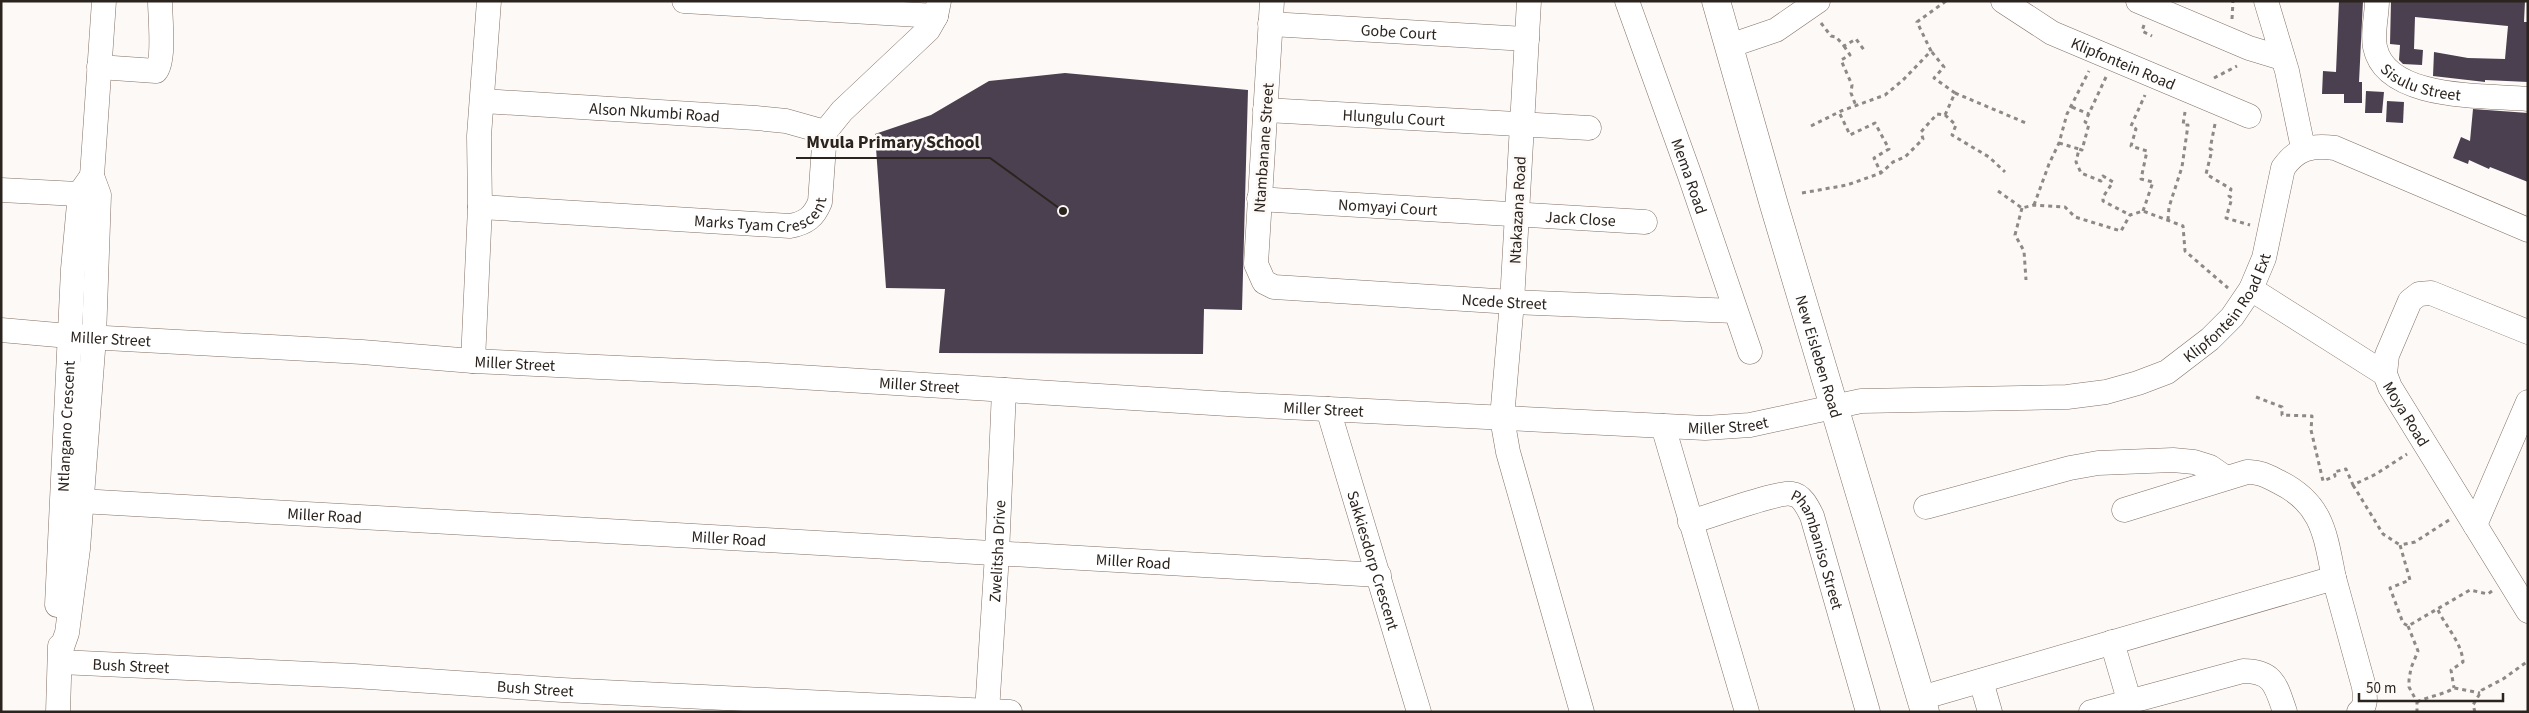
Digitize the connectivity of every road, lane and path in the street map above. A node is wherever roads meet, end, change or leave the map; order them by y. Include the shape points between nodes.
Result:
1 (104, 1) edge
2 (160, 1) edge
3 (488, 1) edge
4 (684, 1) edge
5 (1529, 1) edge
6 (1627, 1) edge
7 (1716, 1) edge
8 (1946, 1) edge
9 (2003, 1) edge
10 (2138, 1) edge
11 (2266, 1) edge
12 (2377, 1) edge
13 (1814, 5) edge
14 (937, 9) edge
15 (1271, 13) edge
16 (1527, 39) junction
17 (1729, 46) junction
18 (1844, 46) junction
19 (2249, 48) junction
20 (1864, 50) dead end
21 (1931, 51) junction
22 (2282, 58) junction
23 (2105, 61) junction
24 (99, 67) junction
25 (2154, 76) junction
26 (1955, 93) junction
27 (2195, 94) junction
28 (2528, 99) edge
29 (483, 101) junction
30 (2222, 105) junction
31 (1856, 106) junction
32 (2072, 107) junction
33 (1265, 110) junction
34 (1840, 114) junction
35 (2089, 114) junction
36 (1945, 115) junction
37 (2249, 116) dead end
38 (2026, 123) dead end
39 (1522, 124) junction
40 (1811, 126) dead end
41 (1590, 128) dead end
42 (825, 132) junction
43 (2059, 143) junction
44 (2303, 148) junction
45 (2079, 149) junction
46 (2005, 172) dead end
47 (1881, 173) junction
48 (90, 188) junction
49 (1, 190) edge
50 (1998, 191) dead end
51 (1802, 193) dead end
52 (1259, 199) junction
53 (2034, 205) junction
54 (480, 207) junction
55 (2022, 208) junction
56 (2143, 210) junction
57 (1516, 213) junction
58 (2130, 215) junction
59 (2168, 220) junction
60 (1645, 222) dead end
61 (2528, 230) edge
62 (2271, 232) junction
63 (2026, 280) dead end
64 (1274, 287) joint
65 (2248, 294) junction
66 (1512, 302) junction
67 (1735, 311) junction
68 (1, 330) edge
69 (2528, 332) edge
70 (69, 336) junction
71 (94, 337) junction
72 (1750, 352) dead end
73 (473, 362) junction
74 (2385, 374) junction
75 (1004, 390) junction
76 (2256, 397) dead end
77 (2528, 402) edge
78 (1834, 406) junction
79 (1328, 409) junction
80 (1502, 418) junction
81 (1663, 426) junction
82 (2426, 447) junction
83 (2226, 478) junction
84 (2353, 485) junction
85 (80, 501) junction
86 (1926, 507) dead end
87 (2124, 510) dead end
88 (2469, 518) junction
89 (1690, 522) junction
90 (2400, 545) junction
91 (997, 554) junction
92 (1378, 575) junction
93 (2334, 578) junction
94 (2510, 581) junction
95 (2438, 610) junction
96 (2528, 611) edge
97 (2408, 626) junction
98 (2112, 642) junction
99 (60, 656) junction
100 (2528, 661) edge
101 (1981, 681) junction
102 (2454, 688) junction
103 (2480, 693) junction
104 (2129, 700) junction
105 (2417, 702) junction
106 (1923, 705) edge
107 (987, 711) edge
108 (58, 712) edge
109 (1010, 712) edge
110 (1419, 712) edge
111 (1582, 712) edge
112 (1747, 712) edge
113 (1868, 712) edge
114 (1990, 712) edge
115 (2091, 712) edge
116 (2285, 712) edge
117 (2359, 712) edge
118 (2417, 712) edge
119 (2475, 712) edge

1 - 24 street, Ntlangano Crescent
2 - 24 street via 160,51 156,70
3 - 29 street
4 - 14 street
5 - 16 street, Ntakazana Road
6 - 67 street, Mema Road
7 - 17 main road, New Eisleben Road
8 - 21 path via 1917,22
9 - 23 street, Klipfontein Road via 2052,33
10 - 19 street
11 - 22 street
12 - 28 street, Sisulu Street via 2375,46 2379,58 2398,78 2425,90
13 - 17 street via 1776,30
13 - 18 path via 1830,36 1836,37
14 - 42 street via 928,30 917,44 842,111
15 - 16 street, Gobe Court
15 - 33 street, Ntambanane Street
16 - 39 street, Ntakazana Road
17 - 78 main road, New Eisleben Road
18 - 20 path via 1856,39
18 - 31 path via 1850,54 1841,60 1852,85
19 - 22 street
19 - 27 path via 2242,64 2205,84
21 - 26 path via 1944,67 1934,78
21 - 31 path via 1885,95
22 - 44 street
23 - 25 street, Klipfontein Road
23 - 32 path via 2093,64
23 - 35 path via 2108,72
24 - 48 street, Ntlangano Crescent
25 - 27 street, Klipfontein Road
25 - 56 path via 2131,126 2136,129 2131,146 2147,151 2141,179 2153,182
26 - 36 path
26 - 38 path
27 - 30 street, Klipfontein Road
27 - 59 path via 2187,102 2183,125 2188,125 2185,152
29 - 42 street, Alson Nkumbi Road via 756,118 786,121
29 - 54 street via 478,161
30 - 37 street, Klipfontein Road
30 - 62 path via 2211,139 2212,150 2206,174 2231,189 2229,196 2232,198 2226,218
31 - 34 path
32 - 35 path
32 - 43 path
33 - 39 street, Hlungulu Court
33 - 52 street, Ntambanane Street
34 - 40 path
34 - 47 path via 1850,135 1875,124 1889,149 1874,158
35 - 45 path via 2085,122 2089,124 2085,142 2082,150
36 - 46 path via 1956,125 1952,135 1989,157
36 - 47 path via 1937,114 1921,132 1923,139 1905,157
39 - 41 street, Hlungulu Court
39 - 57 street, Ntakazana Road
42 - 54 street, Marks Tyam Crescent via 820,202 804,223 790,226
43 - 45 path
43 - 53 path
44 - 61 street via 2316,145 2335,148
44 - 62 street, Klipfontein Road Ext via 2283,168
45 - 58 path via 2076,162 2080,173 2101,181 2104,176 2113,182 2103,202
47 - 51 path
48 - 49 street
48 - 70 street, Ntlangano Crescent
48 - 71 street, Ntlangano Crescent
50 - 55 path
52 - 57 street, Nomyayi Court
52 - 64 street, Ntambanane Street via 1256,264 1264,282
53 - 55 path
53 - 58 path via 2065,207 2075,217 2121,231
54 - 73 street
55 - 63 path via 2015,235 2024,251
56 - 58 path
56 - 59 path
57 - 60 street, Jack Close
57 - 66 street, Ntakazana Road
59 - 65 path via 2183,226 2185,251 2222,284
62 - 65 street, Klipfontein Road Ext
64 - 66 street, Ncede Street
65 - 74 street
65 - 78 street, Klipfontein Road Ext via 2226,322 2167,372 2106,392 2067,397 1861,401
66 - 67 street, Ncede Street
66 - 80 street, Ntakazana Road
67 - 72 street, Mema Road
68 - 70 street, Miller Street
69 - 74 street, Moya Road via 2431,293 2419,294 2410,301 2387,355
70 - 71 street, Miller Street
70 - 99 street, Ntlangano Crescent via 58,588
71 - 73 street, Miller Street via 362,352
71 - 85 street, Ntlangano Crescent
73 - 75 street, Miller Street
74 - 82 street, Moya Road
75 - 79 street, Miller Street
75 - 91 street, Zwelitsha Drive
76 - 84 path via 2282,407 2282,415 2312,416 2311,430 2323,481 2334,476 2334,472 2346,469
77 - 88 street
78 - 81 street, Miller Street via 1735,426
78 - 106 main road, New Eisleben Road
79 - 80 street, Miller Street
79 - 92 street, Sakkiesdorp Crescent
80 - 81 street, Miller Street
80 - 111 street via 1508,452
81 - 89 street
82 - 84 path via 2409,453
82 - 88 street, Moya Road
83 - 86 street via 2210,467 2194,462 2098,463
83 - 87 street
83 - 93 street via 2247,472 2259,473 2303,497 2324,527
84 - 90 path via 2383,534
85 - 91 street, Miller Road
85 - 99 street, Ntlangano Crescent via 72,596
88 - 90 path via 2415,542
88 - 94 street, Moya Road
89 - 112 street
89 - 113 street, Phambaniso Street via 1774,496 1791,493 1798,496 1812,516
90 - 97 path via 2410,580 2390,588 2403,623
91 - 92 street, Miller Road
91 - 107 street, Zwelitsha Drive
92 - 110 street, Sakkiesdorp Crescent
93 - 98 street
93 - 117 street via 2364,687 2364,708
94 - 95 path via 2488,594 2470,590
94 - 96 street, Moya Road
95 - 97 path
95 - 102 path via 2463,656 2463,662 2451,670
97 - 105 path via 2418,650 2409,680
98 - 101 street
98 - 104 street
99 - 107 street, Bush Street via 562,690
99 - 108 street, Ntlangano Crescent
100 - 103 path
101 - 106 street
101 - 114 street
102 - 103 path
102 - 105 path
103 - 119 path via 2472,706
104 - 115 street
104 - 116 street via 2243,671 2256,671 2271,678
105 - 118 path
107 - 109 street, Bush Street

